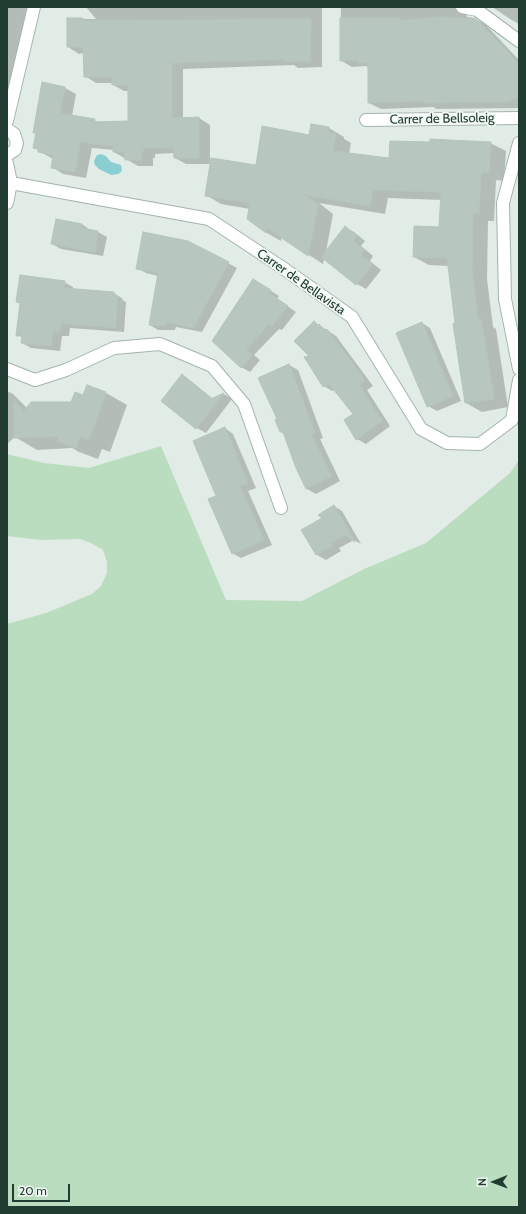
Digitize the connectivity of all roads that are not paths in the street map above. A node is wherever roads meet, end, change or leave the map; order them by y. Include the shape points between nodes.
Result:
1 (34, 7) edge
2 (462, 7) edge
3 (519, 42) edge
4 (519, 118) edge
5 (366, 120) dead end
6 (7, 121) edge
7 (7, 129) edge
8 (519, 142) edge
9 (7, 155) edge
10 (7, 163) edge
11 (11, 183) junction
12 (7, 204) edge
13 (519, 369) edge
14 (7, 370) edge
15 (519, 380) edge
16 (281, 508) dead end

1 - 6 street
2 - 3 street via 477,10
4 - 5 street, Carrer de Bellsoleig
7 - 9 street via 14,134 17,143 14,150
8 - 13 street via 503,203 506,299
10 - 11 street
11 - 12 street
11 - 15 street, Carrer de Bellavista via 209,219 352,317 420,429 447,443 480,444 512,420
14 - 16 street via 35,380 66,370 114,348 160,344 212,366 244,404

